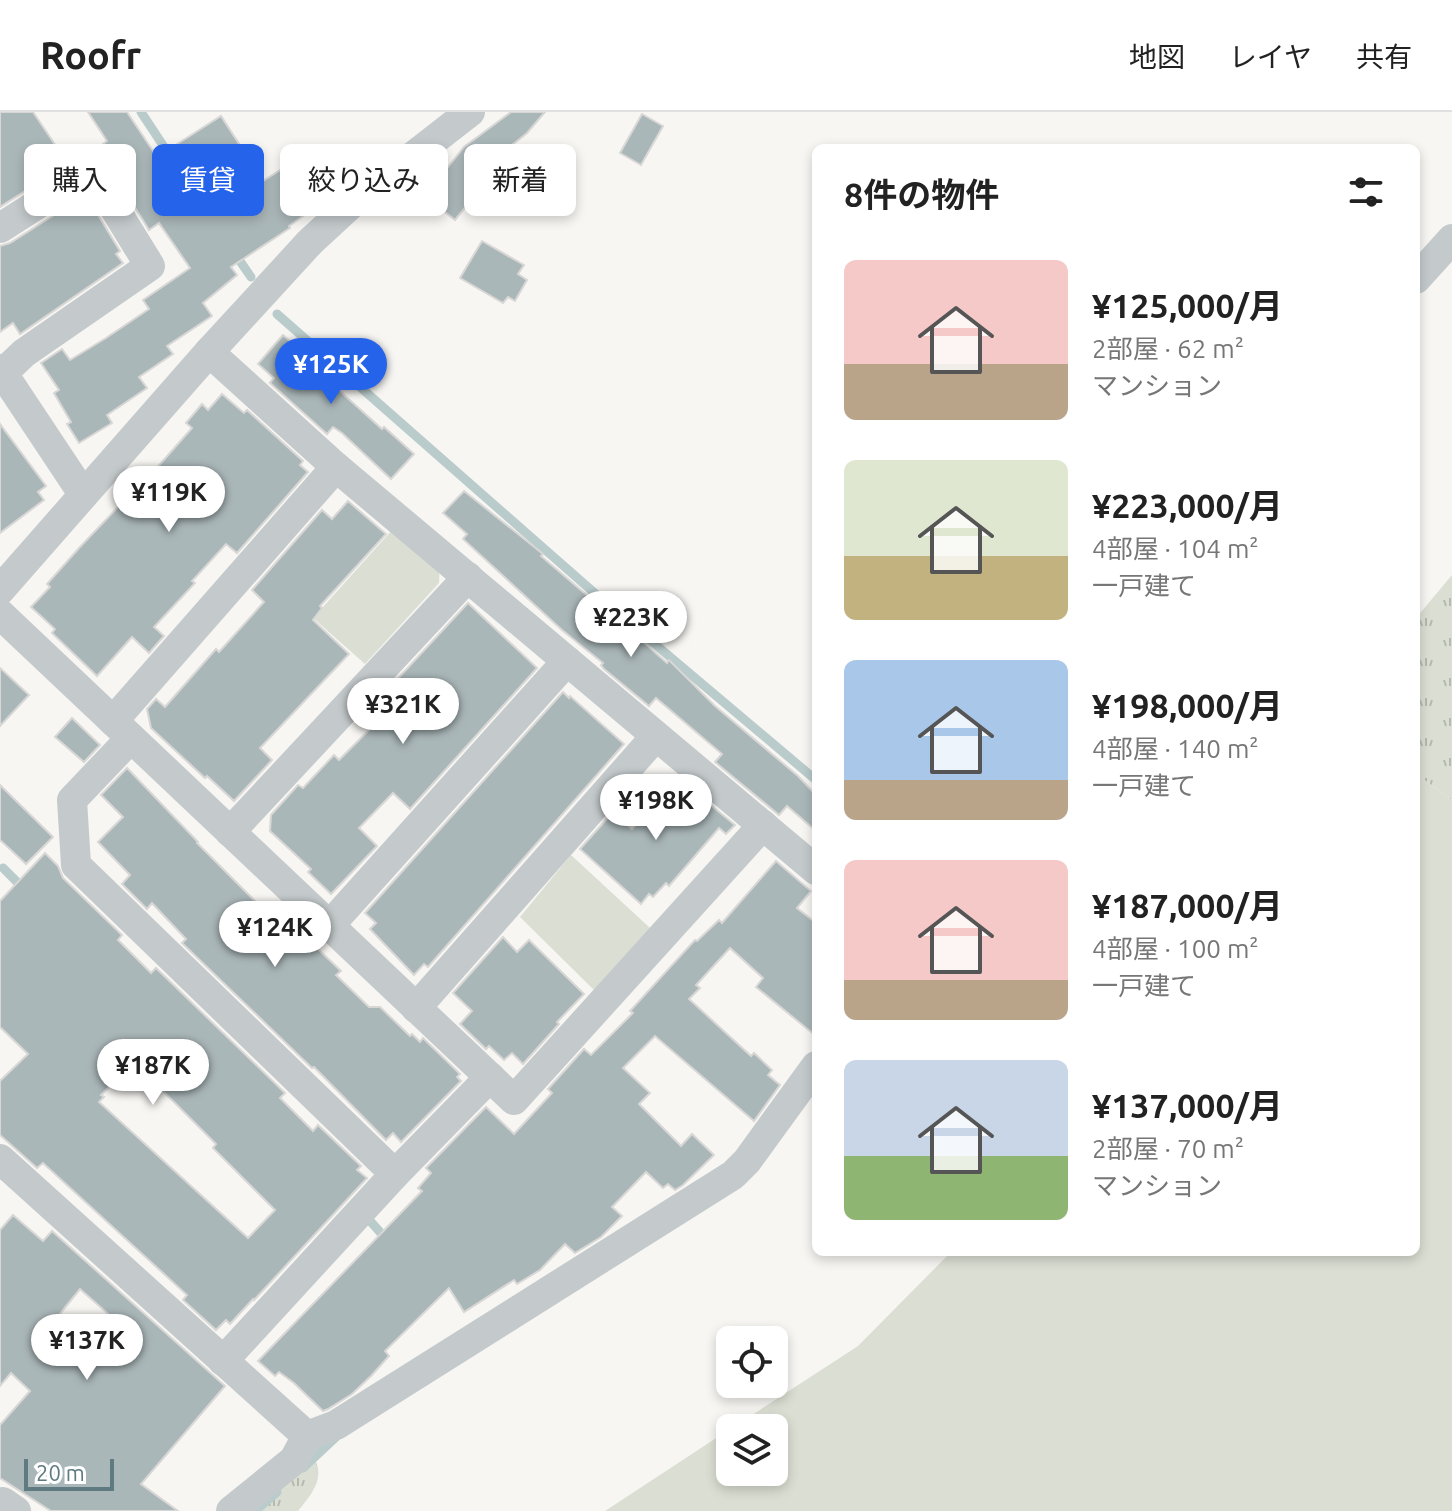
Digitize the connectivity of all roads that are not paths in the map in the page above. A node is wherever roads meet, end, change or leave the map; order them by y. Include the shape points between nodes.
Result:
1 (470, 112) edge
2 (0, 228) edge
3 (1452, 239) edge
4 (1420, 275) edge
5 (209, 352) junction
6 (1, 373) edge
7 (336, 467) junction
8 (83, 494) junction
9 (468, 577) junction
10 (0, 590) edge
11 (0, 614) edge
12 (567, 661) junction
13 (122, 729) junction
14 (656, 736) junction
15 (763, 825) junction
16 (230, 832) junction
17 (812, 867) edge
18 (329, 926) junction
19 (416, 1008) junction
20 (812, 1072) edge
21 (490, 1077) junction
22 (0, 1159) edge
23 (395, 1174) junction
24 (223, 1361) junction
25 (307, 1436) junction
26 (0, 1503) edge
27 (16, 1511) edge
28 (231, 1511) edge

1 - 5 street via 349,206
2 - 6 street via 91,170 150,266
3 - 4 street
5 - 7 street
5 - 8 street
6 - 8 street
7 - 9 street
7 - 13 street
8 - 10 street
9 - 12 street
9 - 16 street
11 - 13 street
12 - 14 street
12 - 18 street
13 - 16 street
13 - 23 street via 72,800 76,865
14 - 15 street
14 - 19 street
15 - 17 street
15 - 21 street via 514,1100
16 - 18 street
18 - 19 street
19 - 21 street
20 - 25 street via 733,1175 336,1425
21 - 23 street
22 - 24 street
23 - 24 street
24 - 25 street
25 - 28 street via 294,1460
26 - 27 street

